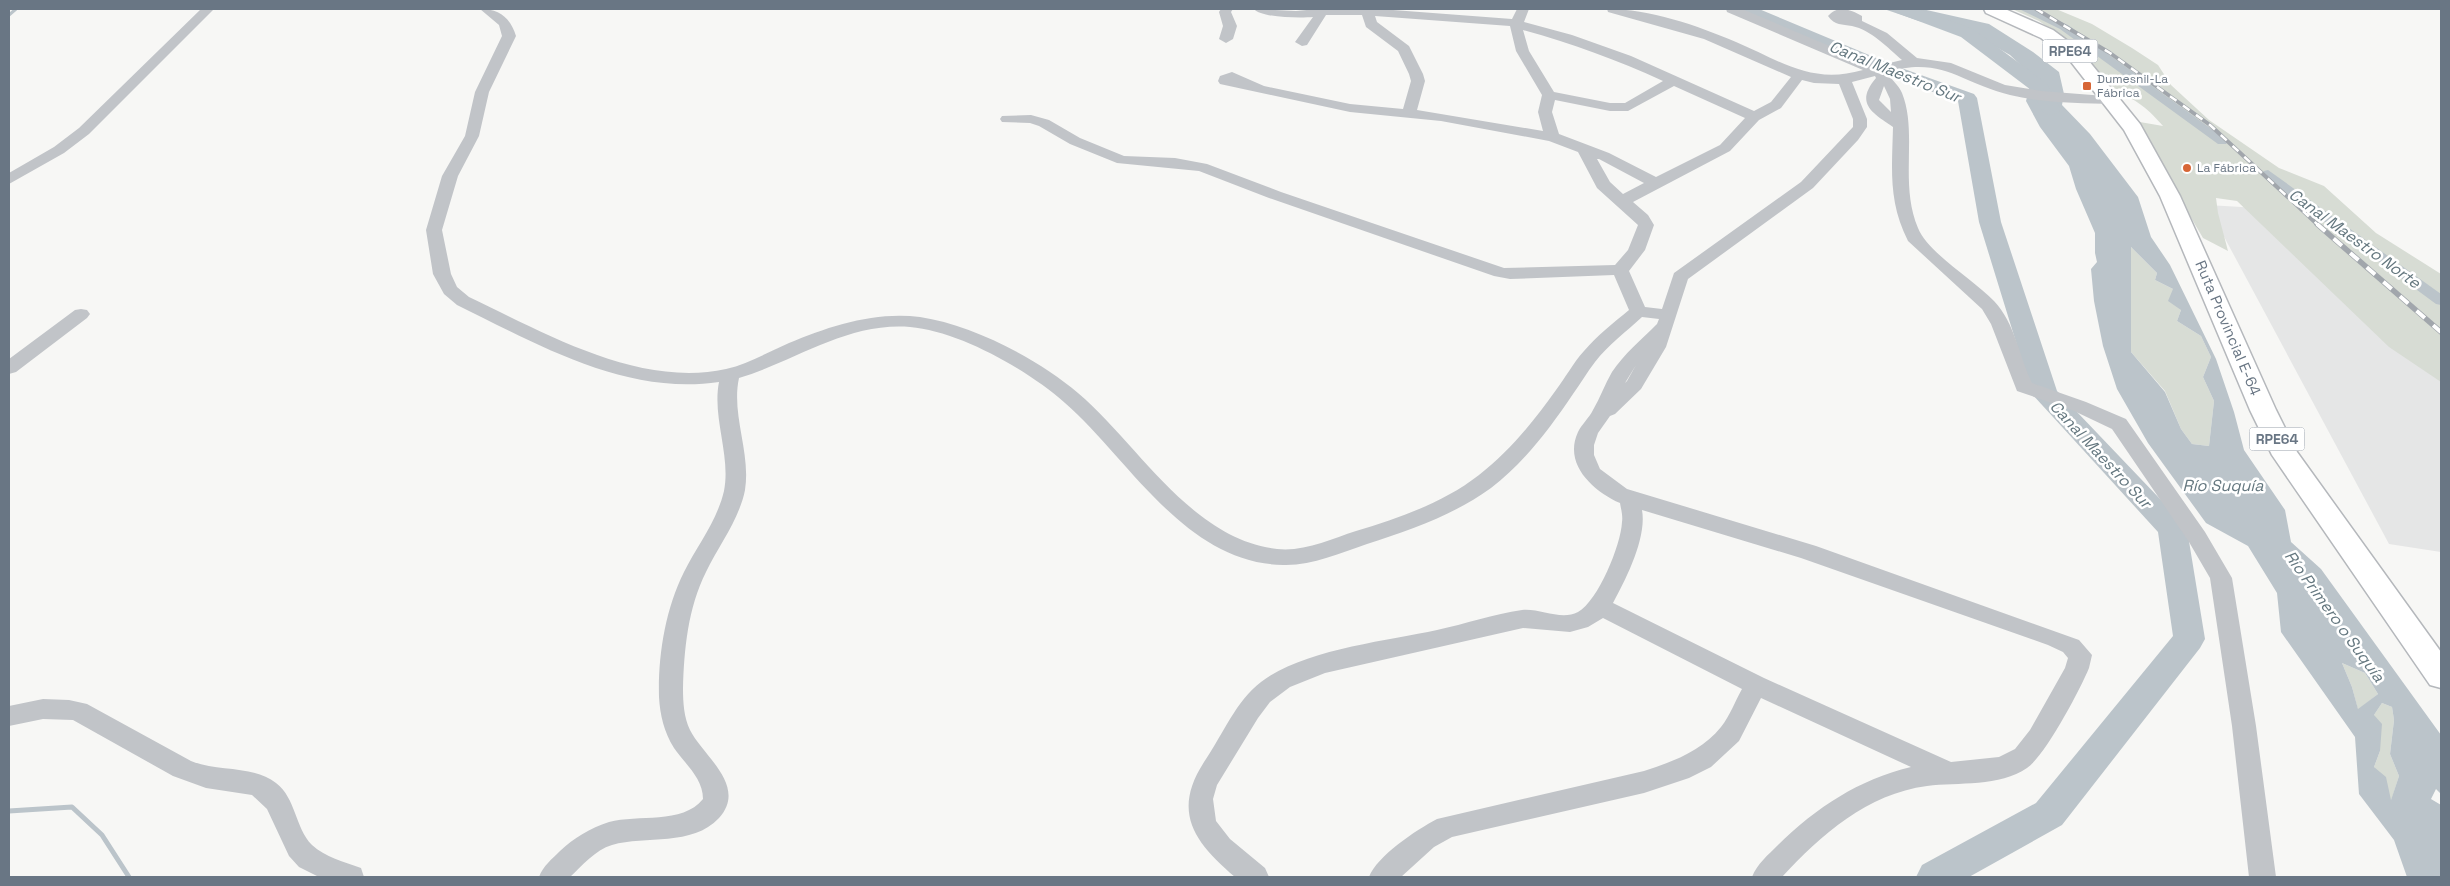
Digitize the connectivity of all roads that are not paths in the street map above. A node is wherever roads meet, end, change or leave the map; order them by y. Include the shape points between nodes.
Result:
1 (208, 9) edge
2 (486, 9) edge
3 (1227, 9) edge
4 (1260, 9) edge
5 (1523, 9) edge
6 (1613, 9) edge
7 (1732, 9) edge
8 (1992, 9) edge
9 (1322, 11) junction
10 (1367, 11) junction
11 (1830, 11) edge
12 (1517, 24) junction
13 (1226, 39) dead end
14 (1302, 42) dead end
15 (1912, 62) junction
16 (1879, 73) junction
17 (1799, 75) junction
18 (1674, 80) junction
19 (1844, 80) junction
20 (1260, 89) dead end
21 (1549, 95) junction
22 (2113, 100) junction
23 (1409, 113) junction
24 (1754, 117) junction
25 (1007, 119) dead end
26 (1552, 138) junction
27 (1584, 149) junction
28 (9, 179) edge
29 (1655, 183) junction
30 (1620, 202) junction
31 (1620, 270) junction
32 (1638, 311) junction
33 (81, 314) dead end
34 (1667, 321) junction
35 (9, 368) edge
36 (730, 374) junction
37 (1630, 499) junction
38 (1600, 607) junction
39 (2441, 676) edge
40 (1756, 685) junction
41 (9, 716) edge
42 (1949, 773) junction
43 (351, 877) edge
44 (552, 877) edge
45 (1255, 877) edge
46 (1382, 877) edge
47 (1765, 877) edge
48 (2263, 877) edge

1 - 28 street via 80,135
2 - 36 street via 505,23 509,36 482,92 472,136 450,176 437,214 435,243 442,274 450,290 463,302 550,344 600,363 694,379
3 - 13 street via 1230,26
4 - 9 street via 1296,15
5 - 12 street
6 - 17 street via 1683,27
7 - 16 street
8 - 22 main road, Ruta Provincial E-64 / RPE64 via 2036,28 2070,51
9 - 10 street
9 - 14 street
10 - 12 street
10 - 23 street via 1371,24 1404,49 1416,74 1418,81
11 - 15 street via 1837,19 1854,22 1882,36
12 - 18 street via 1626,59
12 - 21 street via 1520,47
15 - 16 street
15 - 22 street via 1951,66 2007,90
16 - 19 street
16 - 48 street via 1871,99 1874,106 1900,125 1900,196 1916,241 1988,304 1997,316 2024,387 2119,424 2221,578
17 - 19 street
17 - 24 street via 1776,104
18 - 21 street via 1628,107 1610,107
18 - 24 street
19 - 34 street via 1860,119 1860,127 1853,137 1807,185 1754,226 1686,271 1677,284
20 - 23 street via 1350,108
21 - 26 street via 1545,112
22 - 39 main road, Ruta Provincial E-64 / RPE64 via 2142,142 2170,196 2285,455
23 - 26 street
24 - 29 street via 1725,148
25 - 31 street via 1031,119 1044,123 1075,141 1122,160 1202,167 1500,272 1526,275
26 - 27 street
27 - 29 street
27 - 30 street via 1603,185
29 - 30 street
30 - 31 street via 1642,218 1646,225 1639,247
31 - 32 street
32 - 34 street
32 - 36 street via 1592,352 1556,405 1517,451 1482,483 1438,510 1397,526 1312,553 1279,558 1238,549 1204,529 1057,386 1024,364 956,333 920,322 884,322 828,335
33 - 35 street
34 - 37 street via 1657,347 1634,385 1600,418 1588,433 1584,446 1592,475 1613,493
36 - 44 street via 726,395 735,472 734,490 727,513 689,583 682,605 671,692 678,733 716,787 717,800 711,809 679,825 610,834 596,840
37 - 38 street via 1633,522 1630,536
37 - 42 street via 1808,552 2071,646 2080,655 2080,662 2030,750 2016,763 2001,768
38 - 40 street
38 - 45 street via 1576,622 1523,620 1330,663 1284,679 1268,690 1255,704 1206,782 1200,800 1204,827 1213,840
40 - 42 street
40 - 46 street via 1730,734 1702,759 1644,782 1446,827 1425,839
41 - 43 street via 61,708 78,711 173,765 201,776 267,790 299,849 311,860
42 - 47 street via 1916,777 1857,798 1829,817

